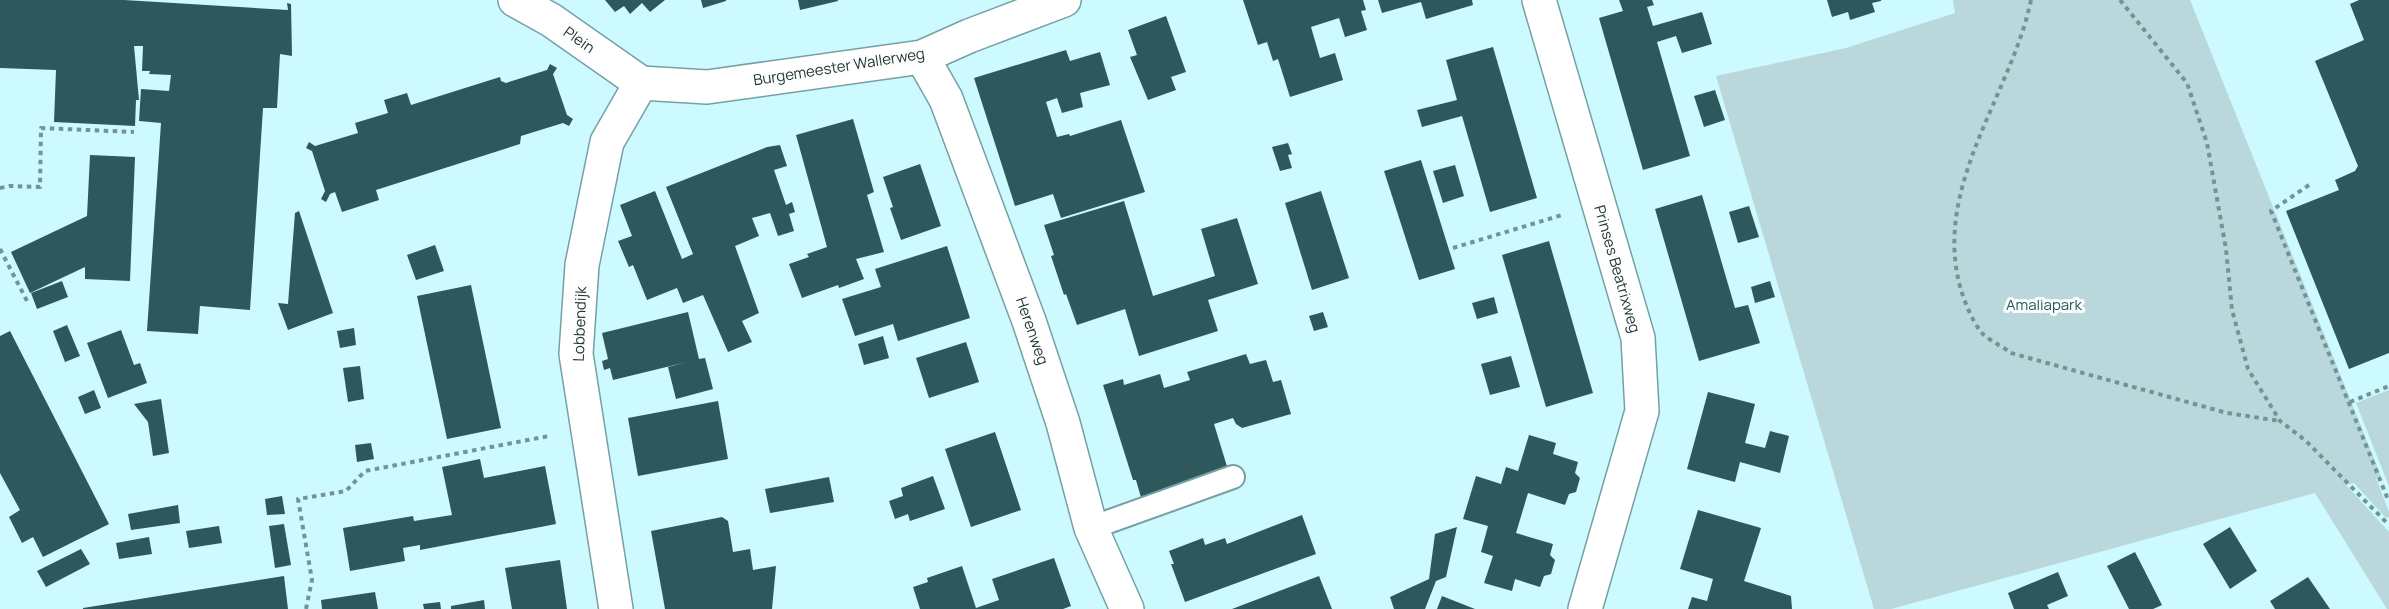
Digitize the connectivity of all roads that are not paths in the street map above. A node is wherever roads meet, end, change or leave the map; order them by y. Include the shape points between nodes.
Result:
1 (515, 0) edge
2 (1064, 0) edge
3 (1539, 0) edge
4 (922, 57) junction
5 (641, 83) junction
6 (1233, 477) dead end
7 (1091, 528) junction
8 (616, 609) edge
9 (1127, 609) edge
10 (1585, 609) edge

1 - 5 street, Plein via 551,20
2 - 4 street, Burgemeester Wallerweg
3 - 10 street, Prinses Beatrixweg via 1638,338 1642,411
4 - 5 street, Burgemeester Wallerweg via 707,87
4 - 7 street, Herenweg via 946,99 1029,321 1063,423
5 - 8 street, Lobbendijk via 607,142 582,265 576,354
6 - 7 lane
7 - 9 street, Herenweg

